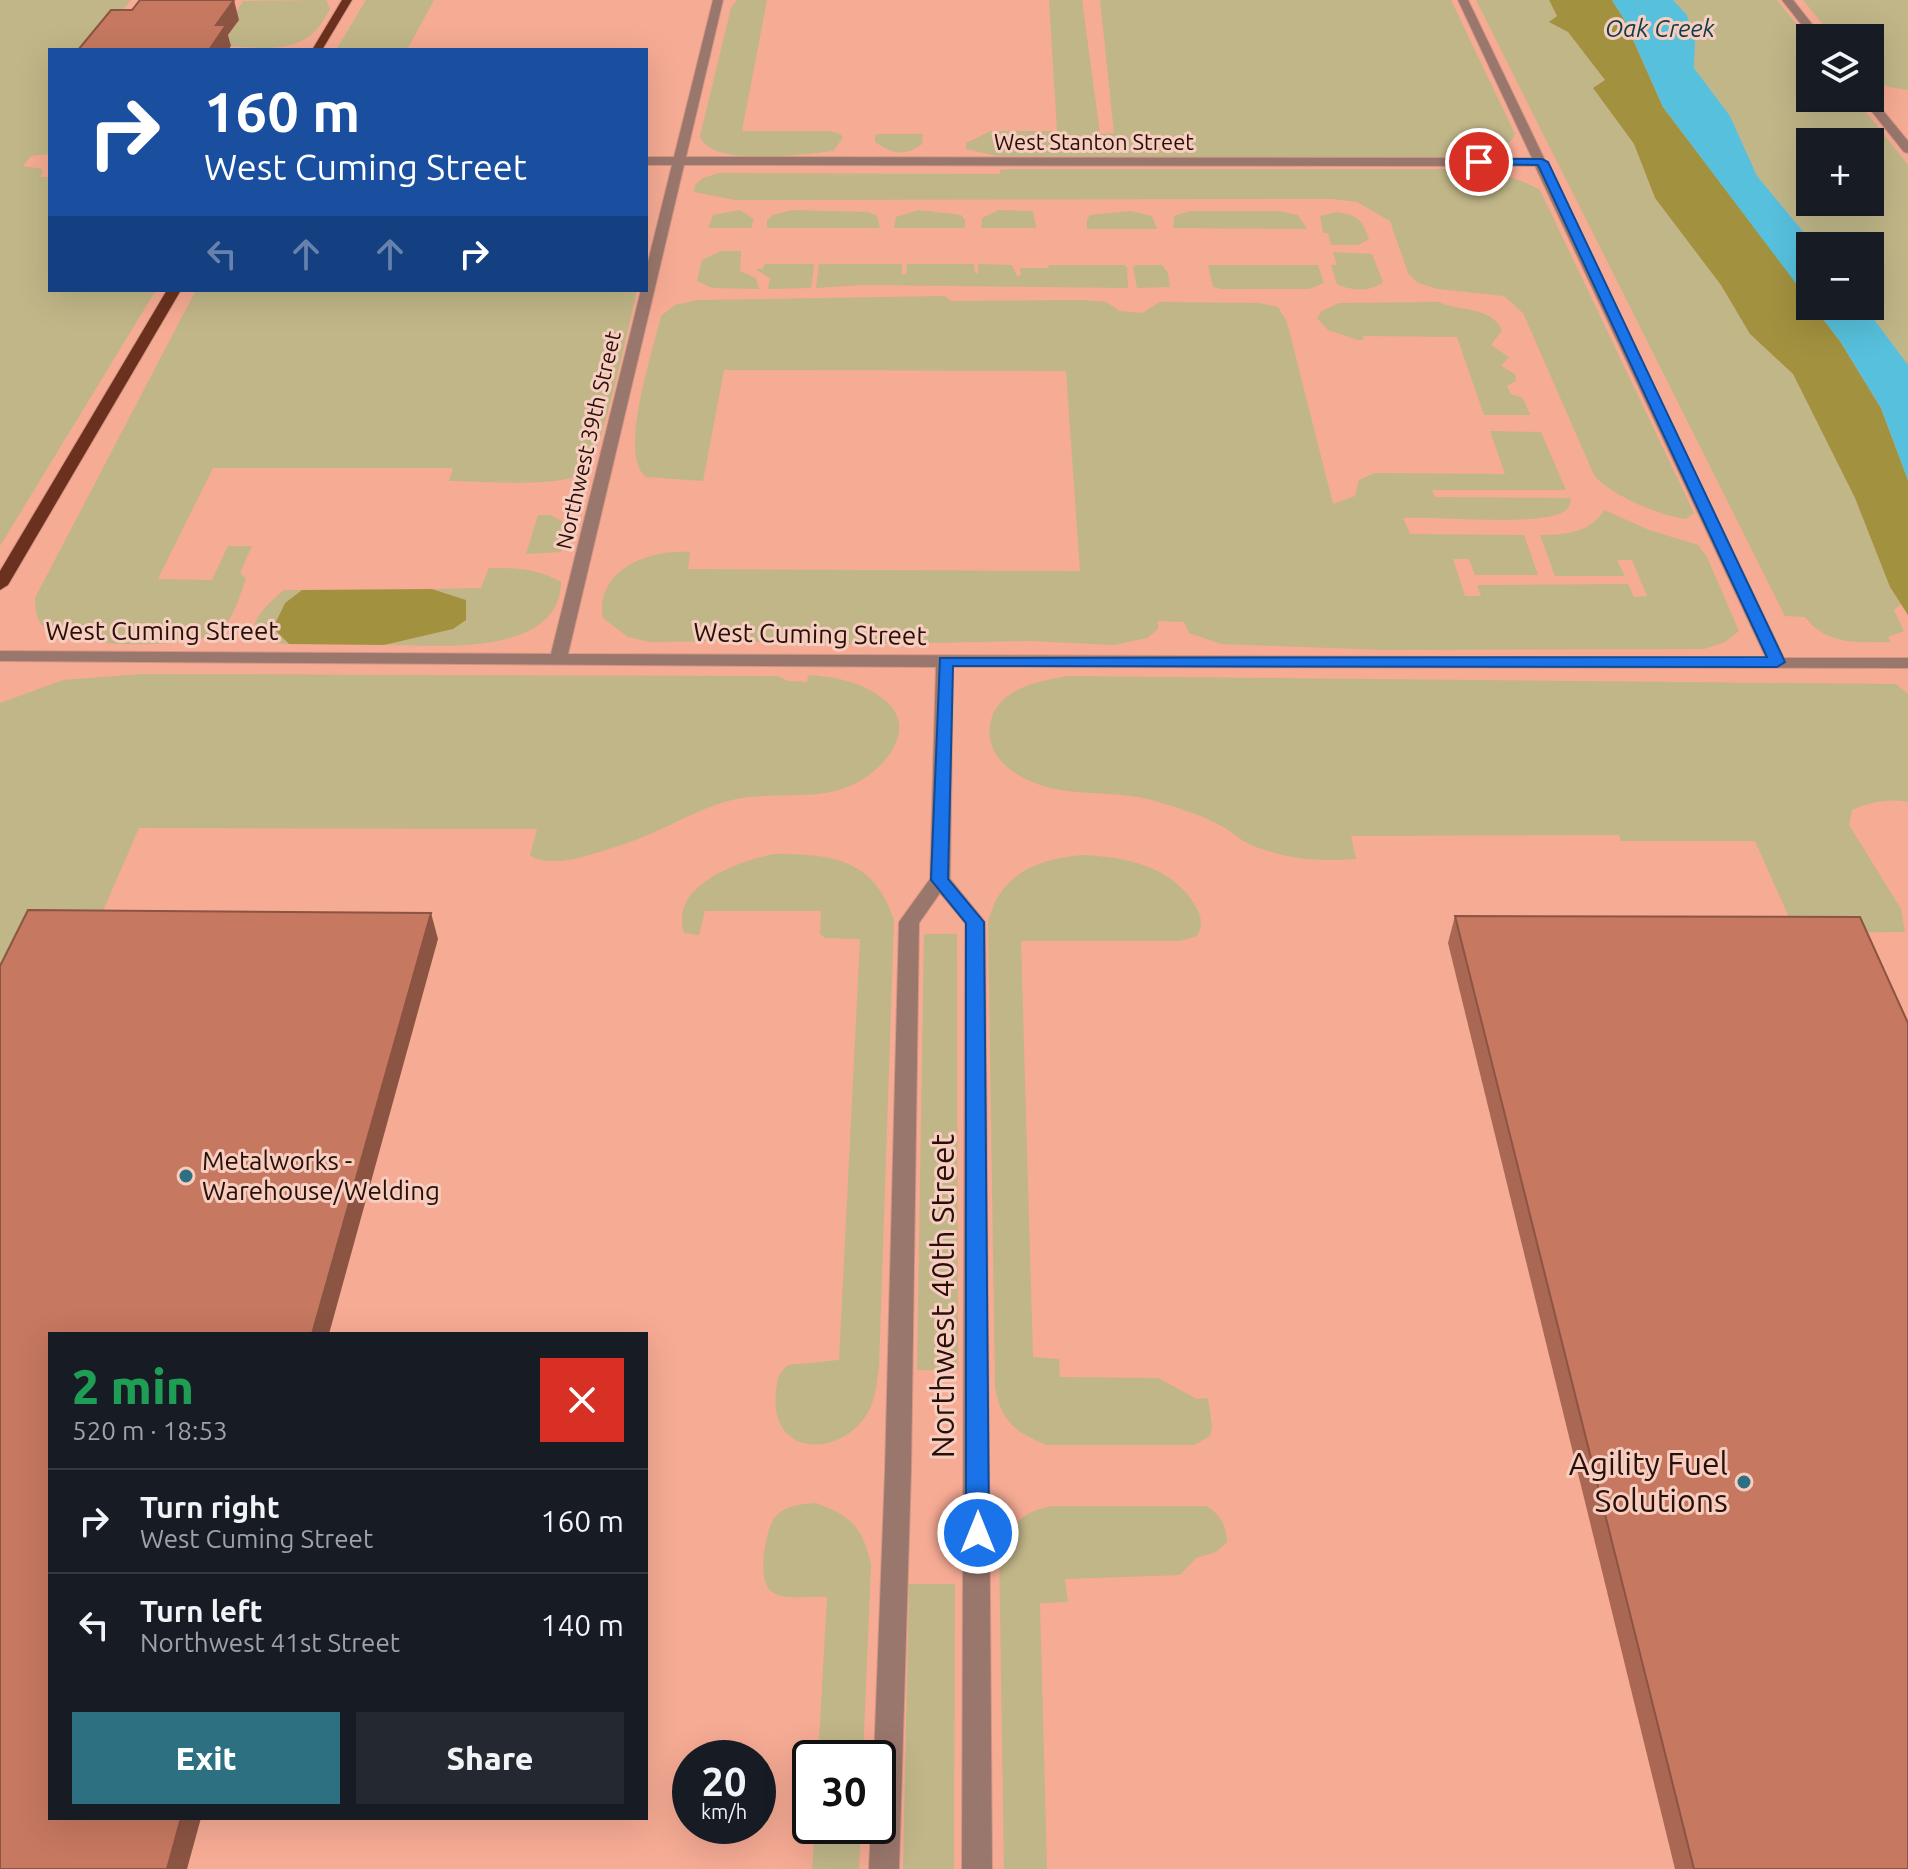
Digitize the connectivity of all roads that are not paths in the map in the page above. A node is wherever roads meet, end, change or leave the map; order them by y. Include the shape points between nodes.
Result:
1 (347, 0) edge
2 (718, 0) edge
3 (1463, 0) edge
4 (1787, 0) edge
5 (1807, 24) edge
6 (318, 48) edge
7 (1878, 112) edge
8 (1908, 149) edge
9 (648, 161) edge
10 (678, 162) junction
11 (1542, 162) junction
12 (648, 287) edge
13 (173, 292) edge
14 (647, 292) edge
15 (0, 585) edge
16 (0, 656) edge
17 (559, 657) junction
18 (945, 661) junction
19 (1777, 662) junction
20 (1907, 663) edge
21 (940, 880) junction
22 (884, 1869) edge
23 (977, 1869) edge

1 - 6 main road
2 - 10 street, Northwest 39th Street
3 - 11 street
4 - 5 street
7 - 8 street
9 - 10 street, West Stanton Street
10 - 11 street, West Stanton Street
10 - 12 street, Northwest 39th Street
11 - 19 street
13 - 15 main road
14 - 17 street, Northwest 39th Street
16 - 17 street, West Cuming Street
17 - 18 street, West Cuming Street
18 - 19 street, West Cuming Street
18 - 21 street
19 - 20 street, West Cuming Street
21 - 22 street, Northwest 40th Street via 909,922
21 - 23 street, Northwest 40th Street via 975,922

